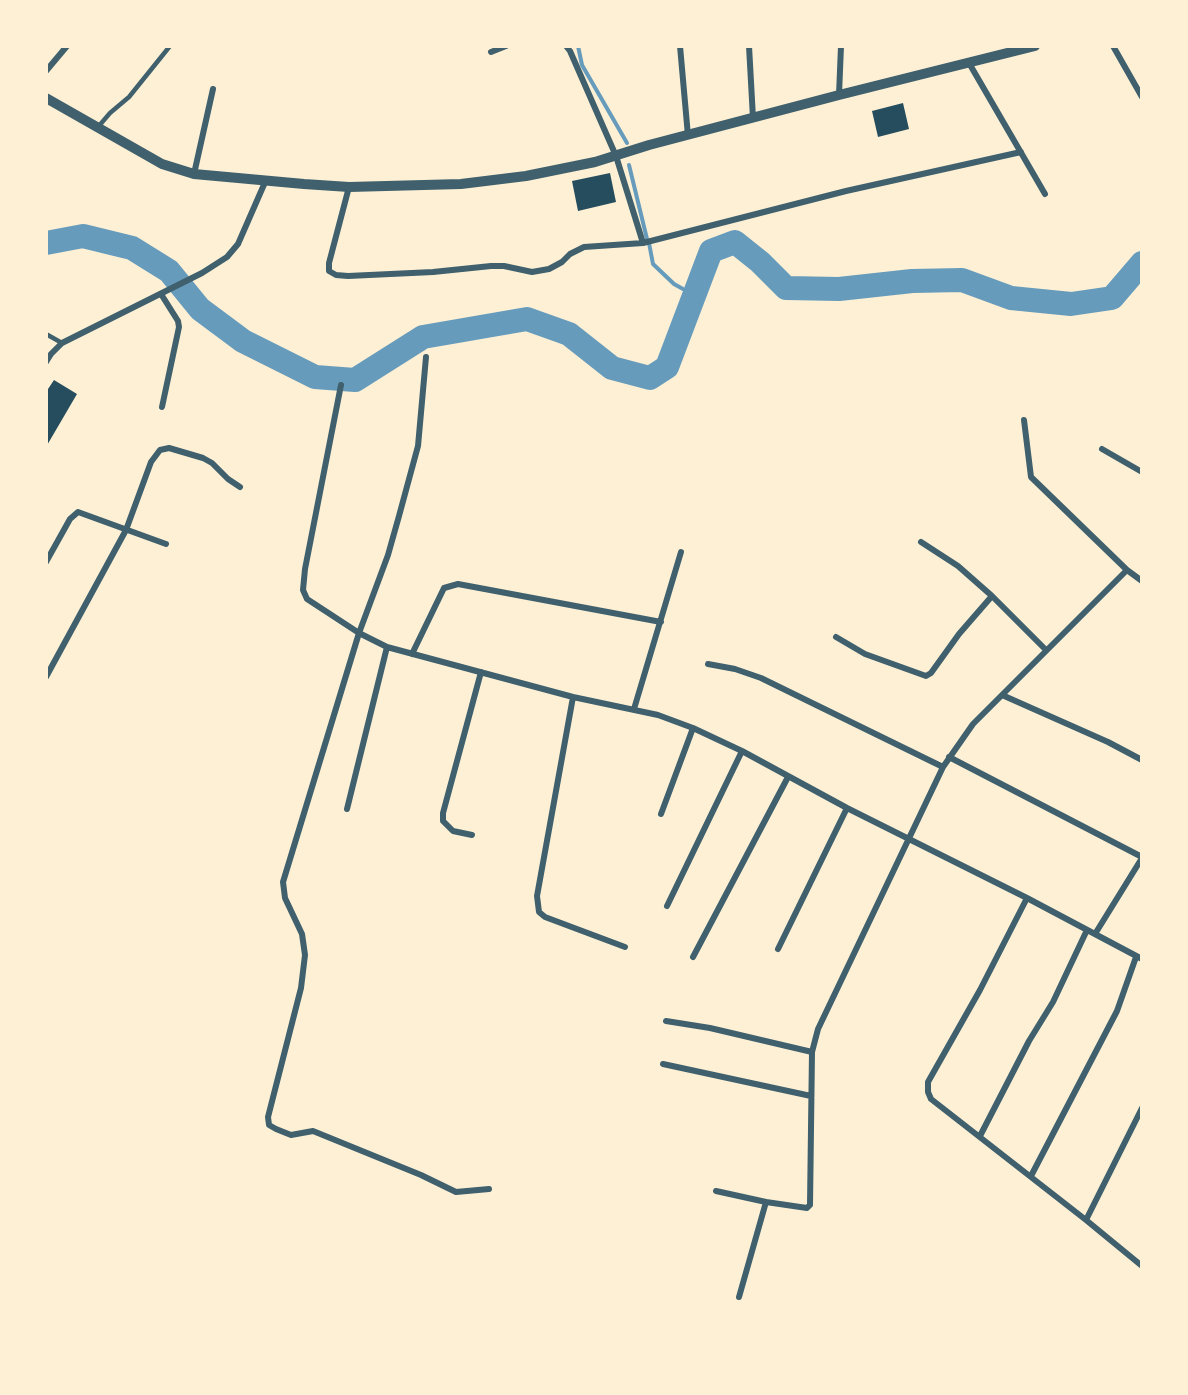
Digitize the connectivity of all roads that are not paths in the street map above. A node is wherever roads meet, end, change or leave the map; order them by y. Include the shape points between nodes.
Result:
1 (67, 46) edge
2 (170, 46) edge
3 (506, 46) edge
4 (566, 46) edge
5 (680, 46) edge
6 (749, 46) edge
7 (841, 46) edge
8 (1035, 46) edge
9 (1113, 46) edge
10 (1001, 51) edge
11 (491, 52) dead end
12 (969, 63) junction
13 (46, 71) edge
14 (213, 89) dead end
15 (839, 95) junction
16 (1142, 97) edge
17 (46, 98) edge
18 (753, 118) junction
19 (97, 128) junction
20 (688, 136) junction
21 (1021, 152) junction
22 (616, 156) junction
23 (194, 174) junction
24 (266, 180) junction
25 (350, 187) junction
26 (1045, 194) dead end
27 (644, 243) junction
28 (161, 294) junction
29 (46, 334) edge
30 (62, 343) junction
31 (426, 357) dead end
32 (46, 362) edge
33 (341, 385) dead end
34 (162, 407) dead end
35 (1024, 420) dead end
36 (1102, 448) dead end
37 (1142, 472) edge
38 (240, 487) dead end
39 (126, 530) junction
40 (921, 543) dead end
41 (166, 544) dead end
42 (681, 552) dead end
43 (46, 562) edge
44 (1127, 570) junction
45 (1142, 581) edge
46 (992, 596) junction
47 (661, 622) junction
48 (359, 633) junction
49 (836, 637) dead end
50 (387, 647) junction
51 (1046, 650) junction
52 (412, 654) junction
53 (708, 664) dead end
54 (481, 672) junction
55 (46, 677) edge
56 (1002, 695) junction
57 (573, 697) junction
58 (634, 709) junction
59 (693, 728) junction
60 (742, 751) junction
61 (949, 757) junction
62 (1142, 760) edge
63 (943, 767) junction
64 (788, 777) junction
65 (847, 808) junction
66 (347, 809) dead end
67 (661, 814) dead end
68 (472, 835) dead end
69 (909, 840) junction
70 (1142, 858) edge
71 (1027, 898) junction
72 (667, 906) dead end
73 (1087, 930) junction
74 (1095, 934) junction
75 (625, 947) dead end
76 (778, 949) dead end
77 (693, 957) dead end
78 (1139, 958) edge
79 (666, 1021) dead end
80 (812, 1052) junction
81 (663, 1064) dead end
82 (811, 1096) junction
83 (1142, 1108) edge
84 (980, 1136) junction
85 (1031, 1176) junction
86 (489, 1189) dead end
87 (716, 1191) dead end
88 (766, 1202) junction
89 (1086, 1220) junction
90 (1142, 1266) edge
91 (739, 1297) dead end

1 - 13 street
2 - 19 lane via 129,97
3 - 11 street
4 - 22 street
5 - 20 street
6 - 18 street
7 - 15 street
8 - 10 street
9 - 16 street
10 - 12 street
12 - 15 street
12 - 21 street
14 - 23 street
15 - 18 street
17 - 19 street
18 - 20 street
19 - 23 street via 162,164
20 - 22 street
21 - 26 street
21 - 27 street
22 - 25 street via 492,181
22 - 27 street
23 - 24 street
24 - 25 street
24 - 28 street via 238,244 227,257
25 - 27 street via 329,263 329,271 336,275 491,266 532,272 562,262 584,247
28 - 30 street
28 - 34 street via 179,327
29 - 30 lane
30 - 32 street
31 - 48 street via 418,446 388,555
33 - 48 street via 303,590 307,599
35 - 44 street via 1031,477
36 - 37 street
38 - 39 street via 203,458 169,448 160,450 151,462
39 - 41 street
39 - 43 street via 78,512
39 - 55 street
40 - 46 street via 958,566
42 - 47 street
44 - 45 street
44 - 51 street
46 - 49 street via 926,676 865,654
46 - 51 street
47 - 52 street via 458,584 444,588
47 - 58 street
48 - 50 street
48 - 86 street via 283,882 285,898 302,934 305,955 269,1125 291,1135 313,1131 456,1192
50 - 52 street
50 - 66 street
51 - 56 street
52 - 54 street
53 - 63 street via 760,678
54 - 57 street
54 - 68 street via 443,813 443,820 453,831
56 - 61 street via 973,724
56 - 62 street
57 - 58 street
57 - 75 street via 537,896 539,912
58 - 59 street
59 - 60 street
59 - 67 street
60 - 64 street
60 - 72 street
61 - 63 street
61 - 70 street
63 - 69 street
64 - 65 street
64 - 77 street
65 - 69 street
65 - 76 street
69 - 71 street
69 - 80 street via 818,1029
70 - 74 street
71 - 73 street
71 - 84 street via 927,1087 931,1098
73 - 74 street
73 - 84 street via 1053,1002
74 - 78 street
78 - 85 street via 1117,1011
79 - 80 street
80 - 82 street
81 - 82 street
82 - 88 street via 810,1205 807,1208
83 - 89 street
84 - 85 street
85 - 89 street
87 - 88 street
88 - 91 street
89 - 90 street

